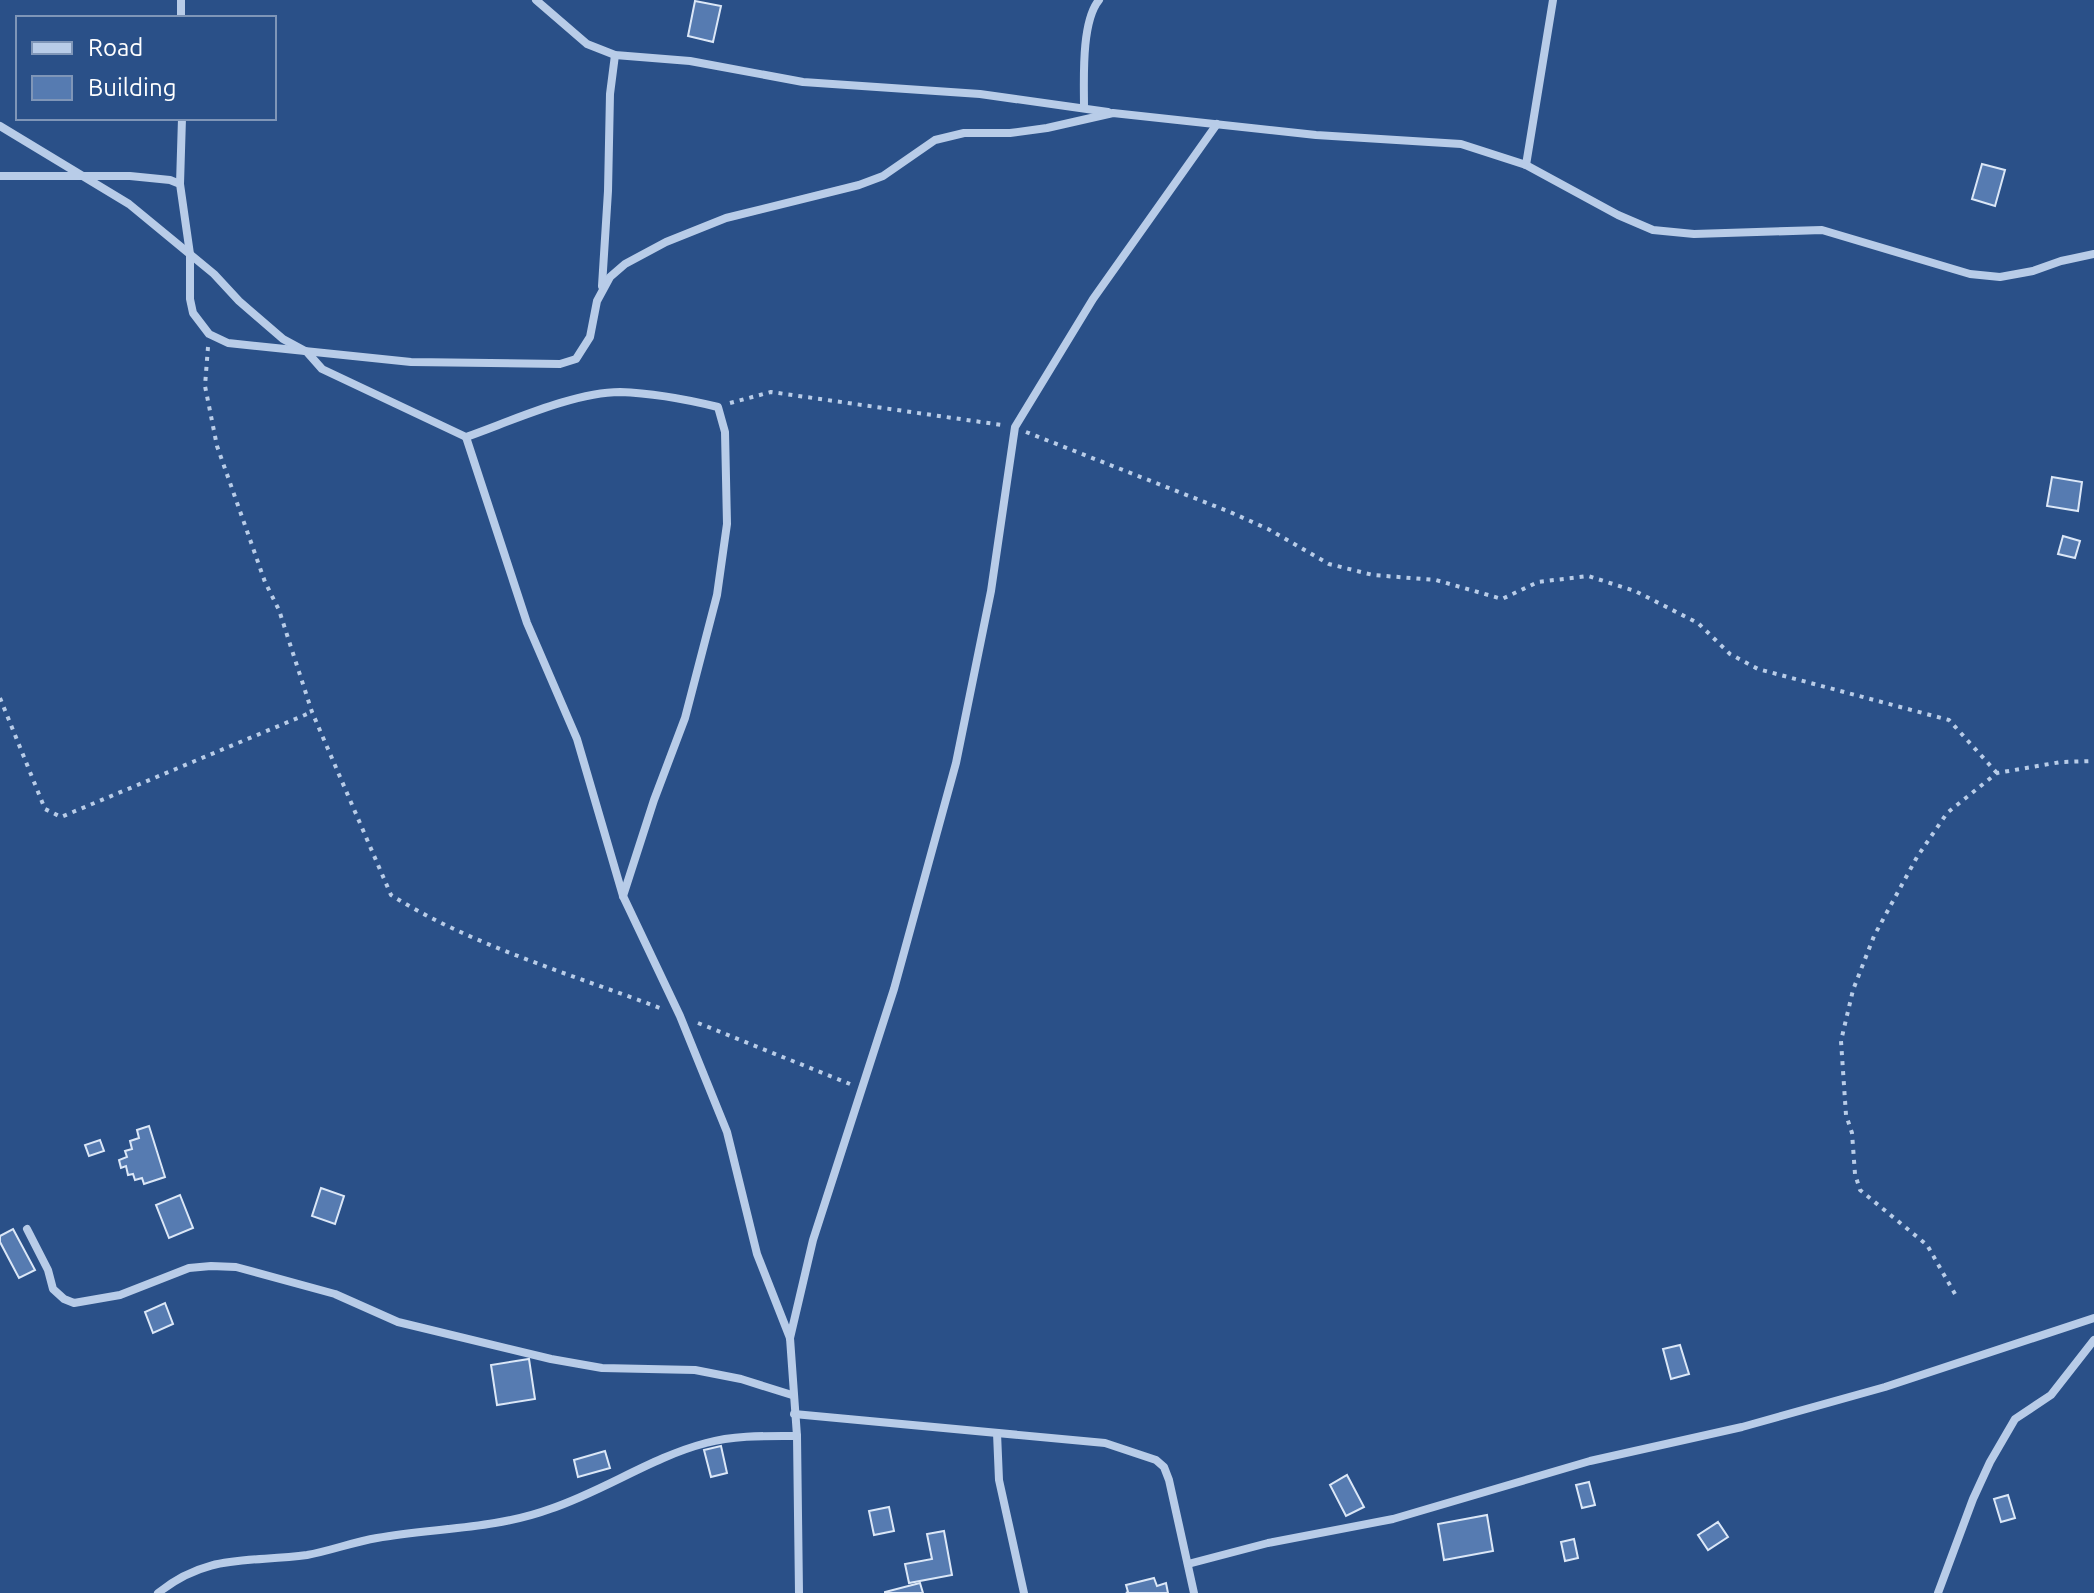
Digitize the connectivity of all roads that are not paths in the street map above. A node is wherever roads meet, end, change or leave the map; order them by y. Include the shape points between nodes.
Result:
1 (536, 0) edge
2 (1099, 0) edge
3 (1553, 0) edge
4 (615, 55) junction
5 (1084, 107) junction
6 (1113, 113) junction
7 (182, 120) edge
8 (1217, 124) junction
9 (0, 126) edge
10 (1526, 165) junction
11 (0, 176) edge
12 (84, 177) junction
13 (180, 184) junction
14 (190, 254) junction
15 (2094, 254) edge
16 (601, 289) junction
17 (307, 352) junction
18 (466, 437) junction
19 (623, 896) junction
20 (27, 1229) dead end
21 (2094, 1318) edge
22 (790, 1338) junction
23 (2094, 1340) edge
24 (792, 1395) junction
25 (794, 1414) junction
26 (997, 1433) junction
27 (797, 1436) junction
28 (1188, 1564) junction
29 (158, 1593) edge
30 (799, 1593) edge
31 (1024, 1593) edge
32 (1194, 1593) edge
33 (1938, 1593) edge

1 - 4 street via 587,44
2 - 5 street via 1084,55
3 - 10 street
4 - 5 street via 690,61 803,82
4 - 16 street
5 - 6 street
6 - 8 street
6 - 16 street via 1047,128 935,140 883,176 726,218 666,242 625,264
7 - 13 street
8 - 10 street via 1461,144
8 - 22 street via 1093,299 1015,427 991,591 956,763 894,989 813,1240
9 - 12 street
10 - 15 street via 1653,230 1822,230 1970,274 2000,277
11 - 12 street
12 - 13 street via 130,176
12 - 14 street via 129,204
13 - 14 street
14 - 17 street via 283,339
14 - 17 street via 193,313 209,334 228,343
16 - 17 street via 583,350 576,359 560,364 411,362
17 - 18 street via 322,369
18 - 19 street via 527,623 577,739
18 - 19 street via 567,402 617,392 718,407 725,432 727,524 717,595 685,718
19 - 22 street via 727,1132 757,1254
20 - 24 street via 53,1289 74,1303 120,1295 189,1268 236,1267 335,1294 398,1322 551,1359 602,1368 695,1370
21 - 28 street via 1885,1387 1742,1427 1545,1473 1353,1529
22 - 24 street
23 - 33 street via 2051,1395 2015,1419 1973,1499
24 - 25 street
25 - 26 street
25 - 27 street
26 - 28 street via 1105,1443 1156,1460 1169,1480
26 - 31 street via 999,1480
27 - 29 street via 709,1442 550,1510 503,1521 377,1538 311,1554 219,1562 176,1578
27 - 30 street
28 - 32 street

